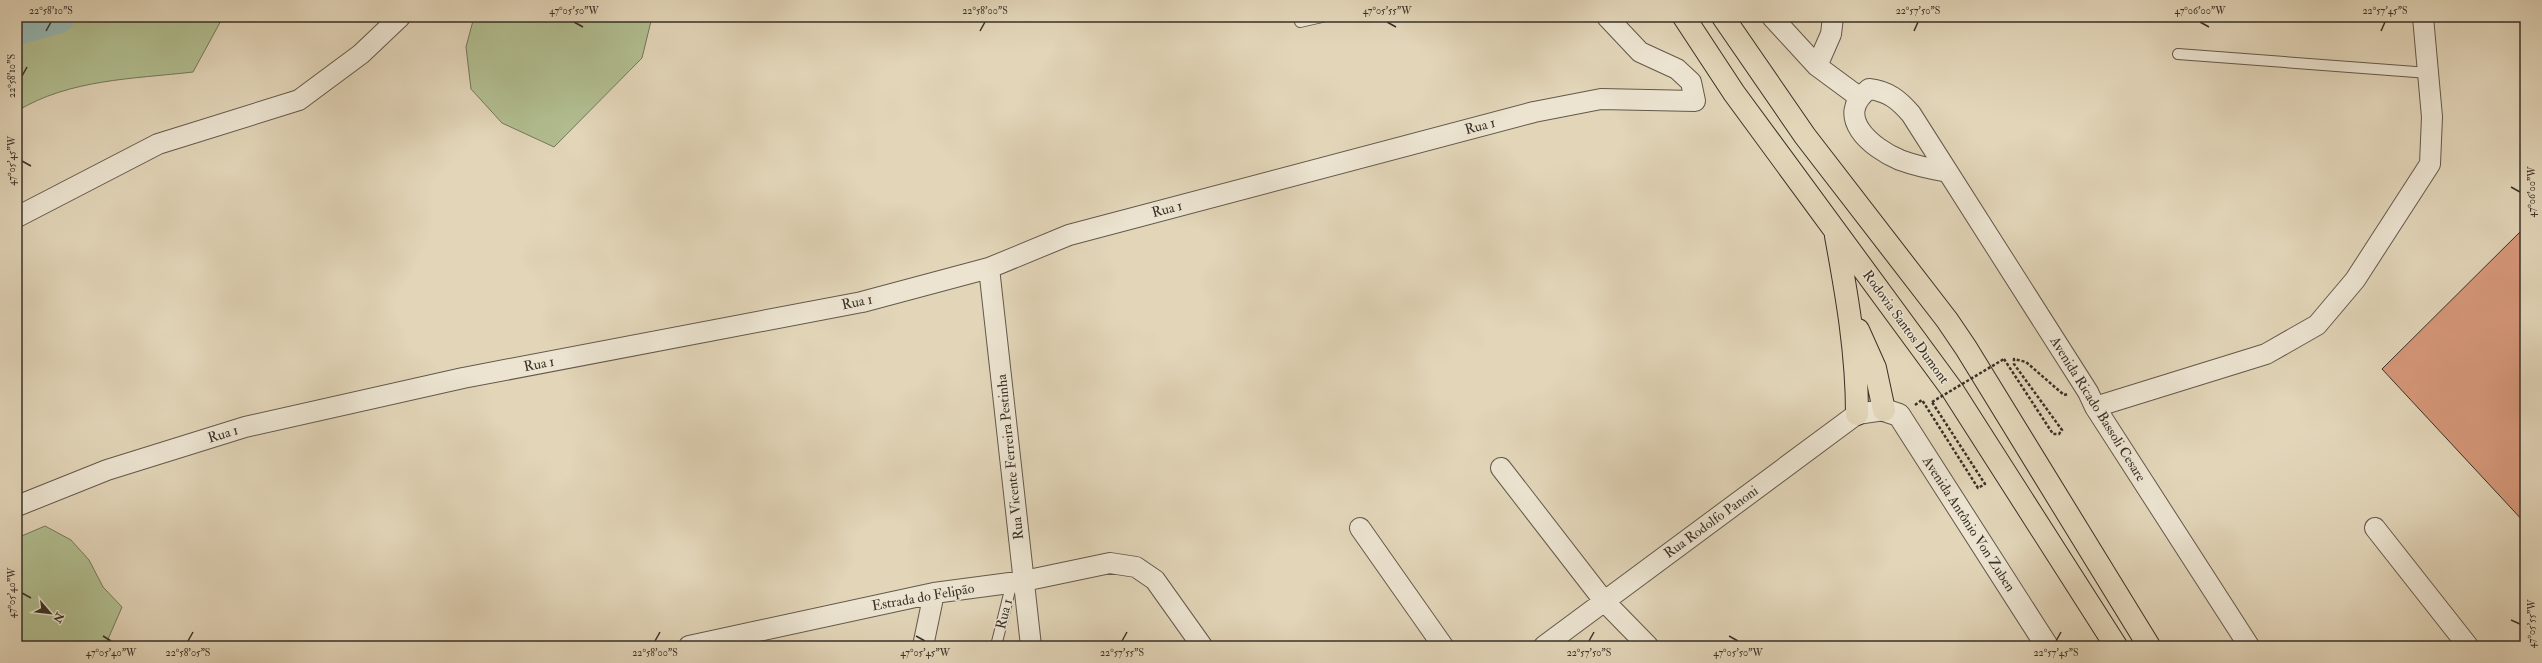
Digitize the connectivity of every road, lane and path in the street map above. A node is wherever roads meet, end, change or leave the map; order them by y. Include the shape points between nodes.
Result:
1 (400, 17) edge
2 (1322, 17) edge
3 (1607, 17) edge
4 (1684, 17) edge
5 (1722, 17) edge
6 (1772, 17) edge
7 (1833, 17) edge
8 (2423, 17) edge
9 (1300, 22) dead end
10 (2178, 54) dead end
11 (1816, 66) junction
12 (2429, 73) junction
13 (1859, 97) junction
14 (1948, 172) junction
15 (17, 217) edge
16 (1834, 227) junction
17 (989, 268) junction
18 (1852, 317) junction
19 (2091, 399) junction
20 (1892, 413) junction
21 (1857, 414) junction
22 (1501, 468) dead end
23 (17, 506) edge
24 (1360, 528) dead end
25 (2375, 528) dead end
26 (1018, 581) junction
27 (934, 593) junction
28 (1604, 601) junction
29 (716, 643) edge
30 (689, 646) edge
31 (923, 646) edge
32 (996, 646) edge
33 (1031, 646) edge
34 (1202, 646) edge
35 (1444, 646) edge
36 (1544, 646) edge
37 (1648, 646) edge
38 (2047, 646) edge
39 (2116, 646) edge
40 (2149, 646) edge
41 (2250, 646) edge
42 (2468, 646) edge

1 - 15 street via 361,54 299,100 158,144
2 - 9 lane
3 - 17 street, Rua 1 via 1640,52 1676,69 1691,82 1695,101 1601,99 1534,112 1069,235
4 - 16 highway, Rodovia Santos Dumont via 1734,93
5 - 40 highway via 1805,136 1955,331
6 - 11 street
7 - 11 street via 1830,34
8 - 12 street
10 - 12 lane
11 - 13 street
12 - 19 street via 2432,116 2430,164 2355,280 2317,325 2266,354
13 - 14 street, Avenida Ricado Bassoli Cesare via 1869,89 1881,91 1898,99 1911,114
13 - 14 street via 1854,106 1854,120 1875,146 1899,160
14 - 19 street, Avenida Ricado Bassoli Cesare
16 - 18 highway
16 - 39 highway, Rodovia Santos Dumont via 1953,391
17 - 23 street, Rua 1 via 862,302 463,378 245,427 107,470
17 - 26 street, Rua Vicente Ferreira Pestinha
18 - 20 highway
18 - 21 highway
19 - 20 path, bridge via 2064,395 2026,362 2014,358 2014,364 2062,430 2059,434 2054,434 2004,359 1932,402 1984,484 1978,488 1922,400
19 - 41 street, Avenida Ricado Bassoli Cesare
20 - 21 street, Rua Rodolfo Panoni
20 - 38 street, Avenida Antônio Von Zuben
21 - 28 street, Rua Rodolfo Panoni
22 - 28 street
24 - 35 street
25 - 42 street
26 - 27 street, Estrada do Felipão
26 - 32 lane, Rua 1
26 - 33 street, Rua Vicente Ferreira Pestinha
26 - 34 street, Estrada do Felipão via 1110,563 1136,567 1155,580
27 - 29 street, Estrada do Felipão
27 - 31 street
28 - 36 street, Rua Rodolfo Panoni
28 - 37 street
29 - 30 street, Estrada do Felipão

